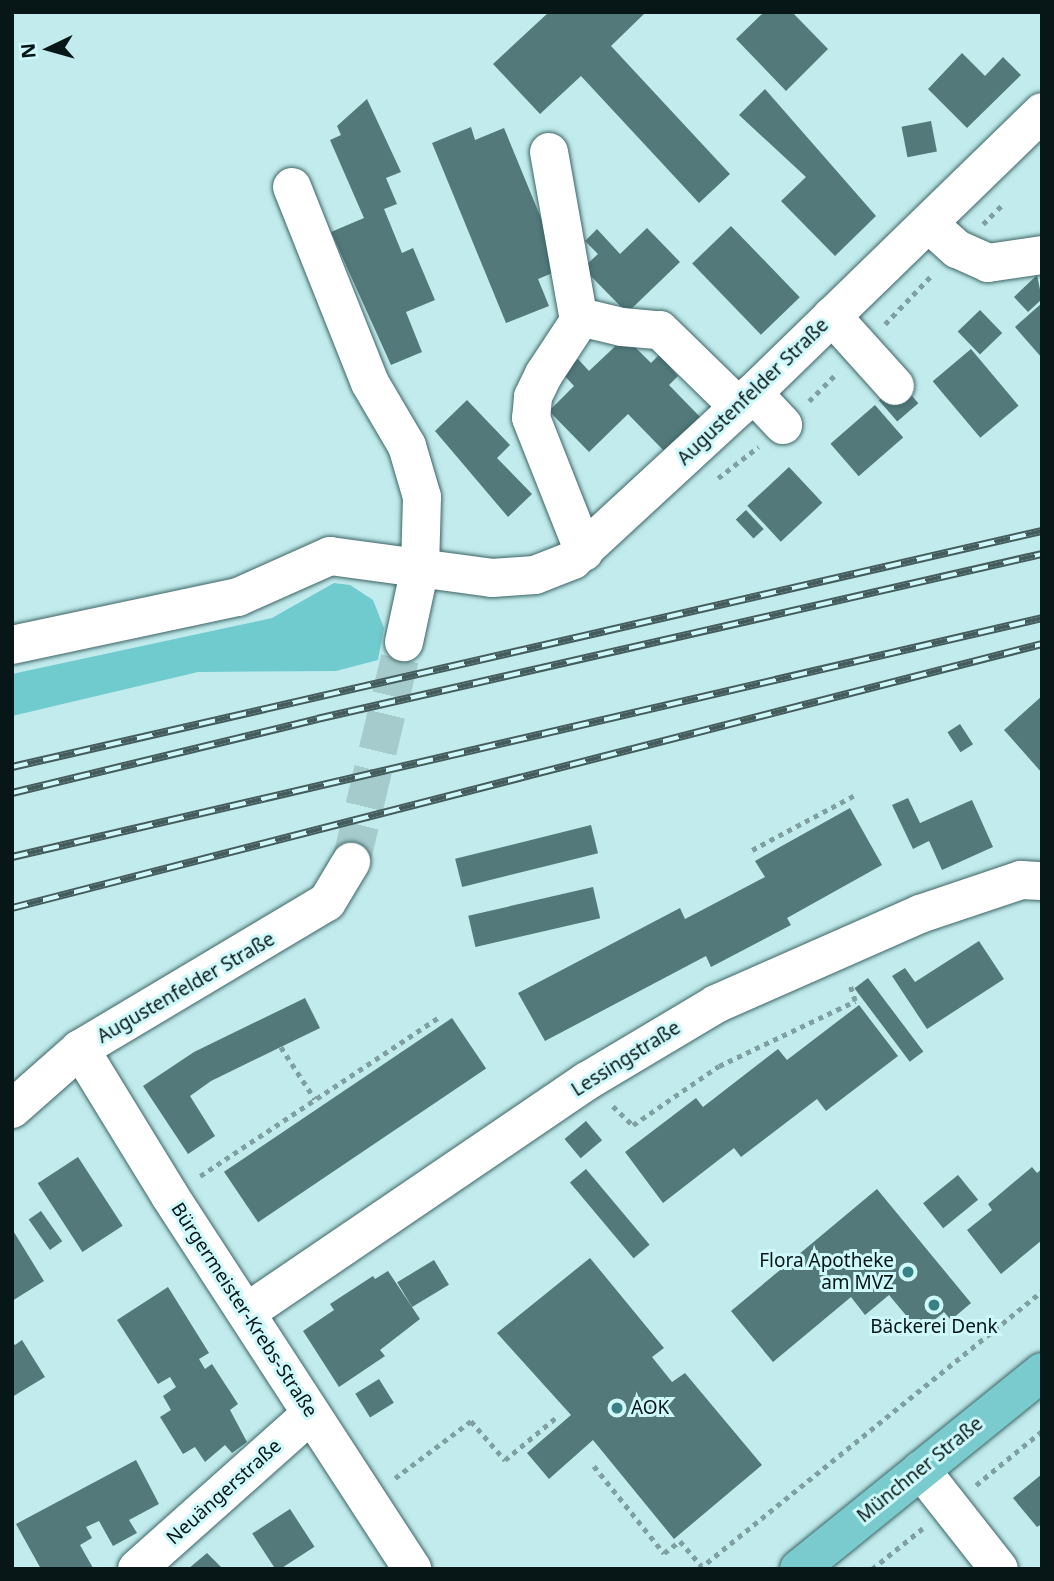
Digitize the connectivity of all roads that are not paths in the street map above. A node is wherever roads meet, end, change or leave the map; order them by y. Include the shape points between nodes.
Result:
1 (1042, 112) edge
2 (549, 152) dead end
3 (292, 187) dead end
4 (929, 224) junction
5 (1042, 255) edge
6 (832, 316) junction
7 (580, 317) junction
8 (895, 386) dead end
9 (746, 400) junction
10 (783, 425) dead end
11 (584, 552) junction
12 (420, 568) junction
13 (404, 642) tunnel mouth
14 (12, 645) edge
15 (351, 862) tunnel mouth
16 (1042, 881) edge
17 (80, 1049) junction
18 (12, 1109) edge
19 (247, 1312) junction
20 (1042, 1372) edge
21 (311, 1414) junction
22 (921, 1470) junction
23 (137, 1569) edge
24 (412, 1569) edge
25 (799, 1569) edge
26 (999, 1569) edge

1 - 4 street, Augustenfelder Straße
2 - 7 street
3 - 12 street via 370,383 407,446 422,497
4 - 5 street via 957,249 988,263
4 - 6 street, Augustenfelder Straße
6 - 8 street
6 - 9 street, Augustenfelder Straße
7 - 9 street via 660,330
7 - 11 street via 533,397 531,418
9 - 10 street
9 - 11 street, Augustenfelder Straße
11 - 12 street, Augustenfelder Straße via 555,568 511,578
12 - 13 street
12 - 14 street, Augustenfelder Straße via 330,556 238,597
15 - 17 street, Augustenfelder Straße via 339,888 316,909
16 - 19 street, Lessingstraße via 1021,880 995,888 839,948 716,1004 587,1081
17 - 18 street, Augustenfelder Straße
17 - 19 street, Bürgermeister-Krebs-Straße
19 - 21 street, Bürgermeister-Krebs-Straße
20 - 22 main road, Münchner Straße
21 - 23 street, Neuängerstraße
21 - 24 street, Bürgermeister-Krebs-Straße
22 - 25 main road, Münchner Straße
22 - 26 street

